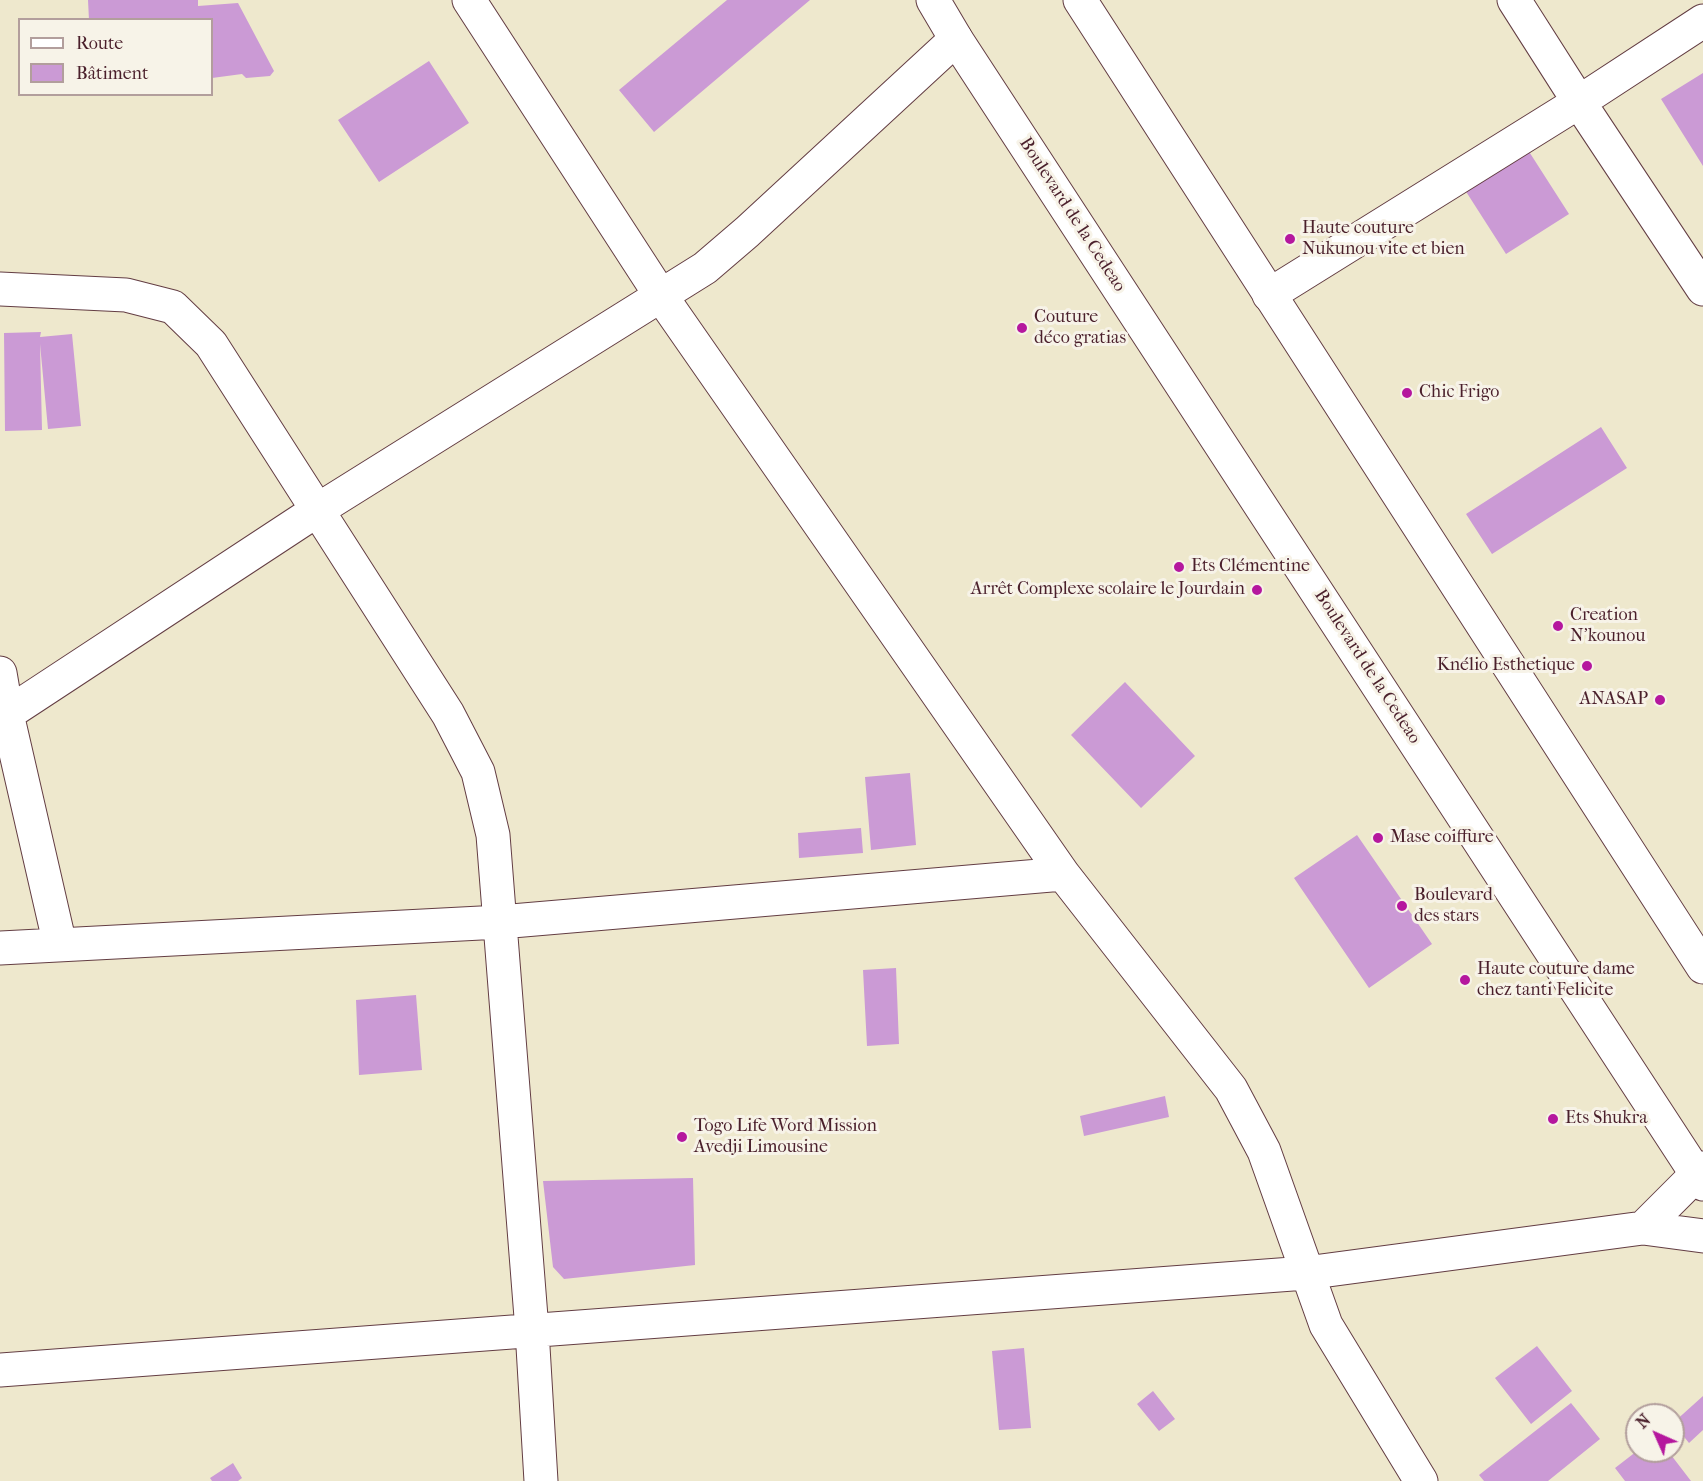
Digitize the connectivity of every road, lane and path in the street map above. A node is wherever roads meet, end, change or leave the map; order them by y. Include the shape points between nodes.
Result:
1 (469, 0) edge
2 (933, 0) edge
3 (1080, 0) edge
4 (1514, 0) edge
5 (1703, 21) edge
6 (956, 39) junction
7 (1579, 102) junction
8 (0, 289) edge
9 (1703, 289) edge
10 (661, 296) junction
11 (1269, 296) junction
12 (316, 511) junction
13 (0, 674) edge
14 (7, 714) junction
15 (1063, 874) junction
16 (500, 922) junction
17 (60, 945) junction
18 (0, 948) edge
19 (1703, 967) edge
20 (1701, 1175) edge
21 (1643, 1228) junction
22 (1703, 1236) edge
23 (1306, 1273) junction
24 (532, 1330) junction
25 (0, 1371) edge
26 (542, 1481) edge
27 (1421, 1481) edge

1 - 10 street
2 - 6 street, Boulevard de la Cedeao
3 - 11 street
4 - 7 street
5 - 7 street
6 - 10 street via 747,232 705,268
6 - 20 street, Boulevard de la Cedeao
7 - 9 street
7 - 11 street
8 - 12 street via 126,295 173,307 211,345
10 - 12 street
10 - 15 street
11 - 19 street
12 - 14 street
12 - 16 street via 448,714 478,772 493,835
13 - 14 street
14 - 17 street
15 - 16 street
15 - 23 street via 1231,1089 1264,1151
16 - 17 street
16 - 24 street
17 - 18 street
20 - 21 street
21 - 22 street
21 - 23 street
23 - 24 street
23 - 27 street via 1326,1325
24 - 25 street
24 - 26 street

